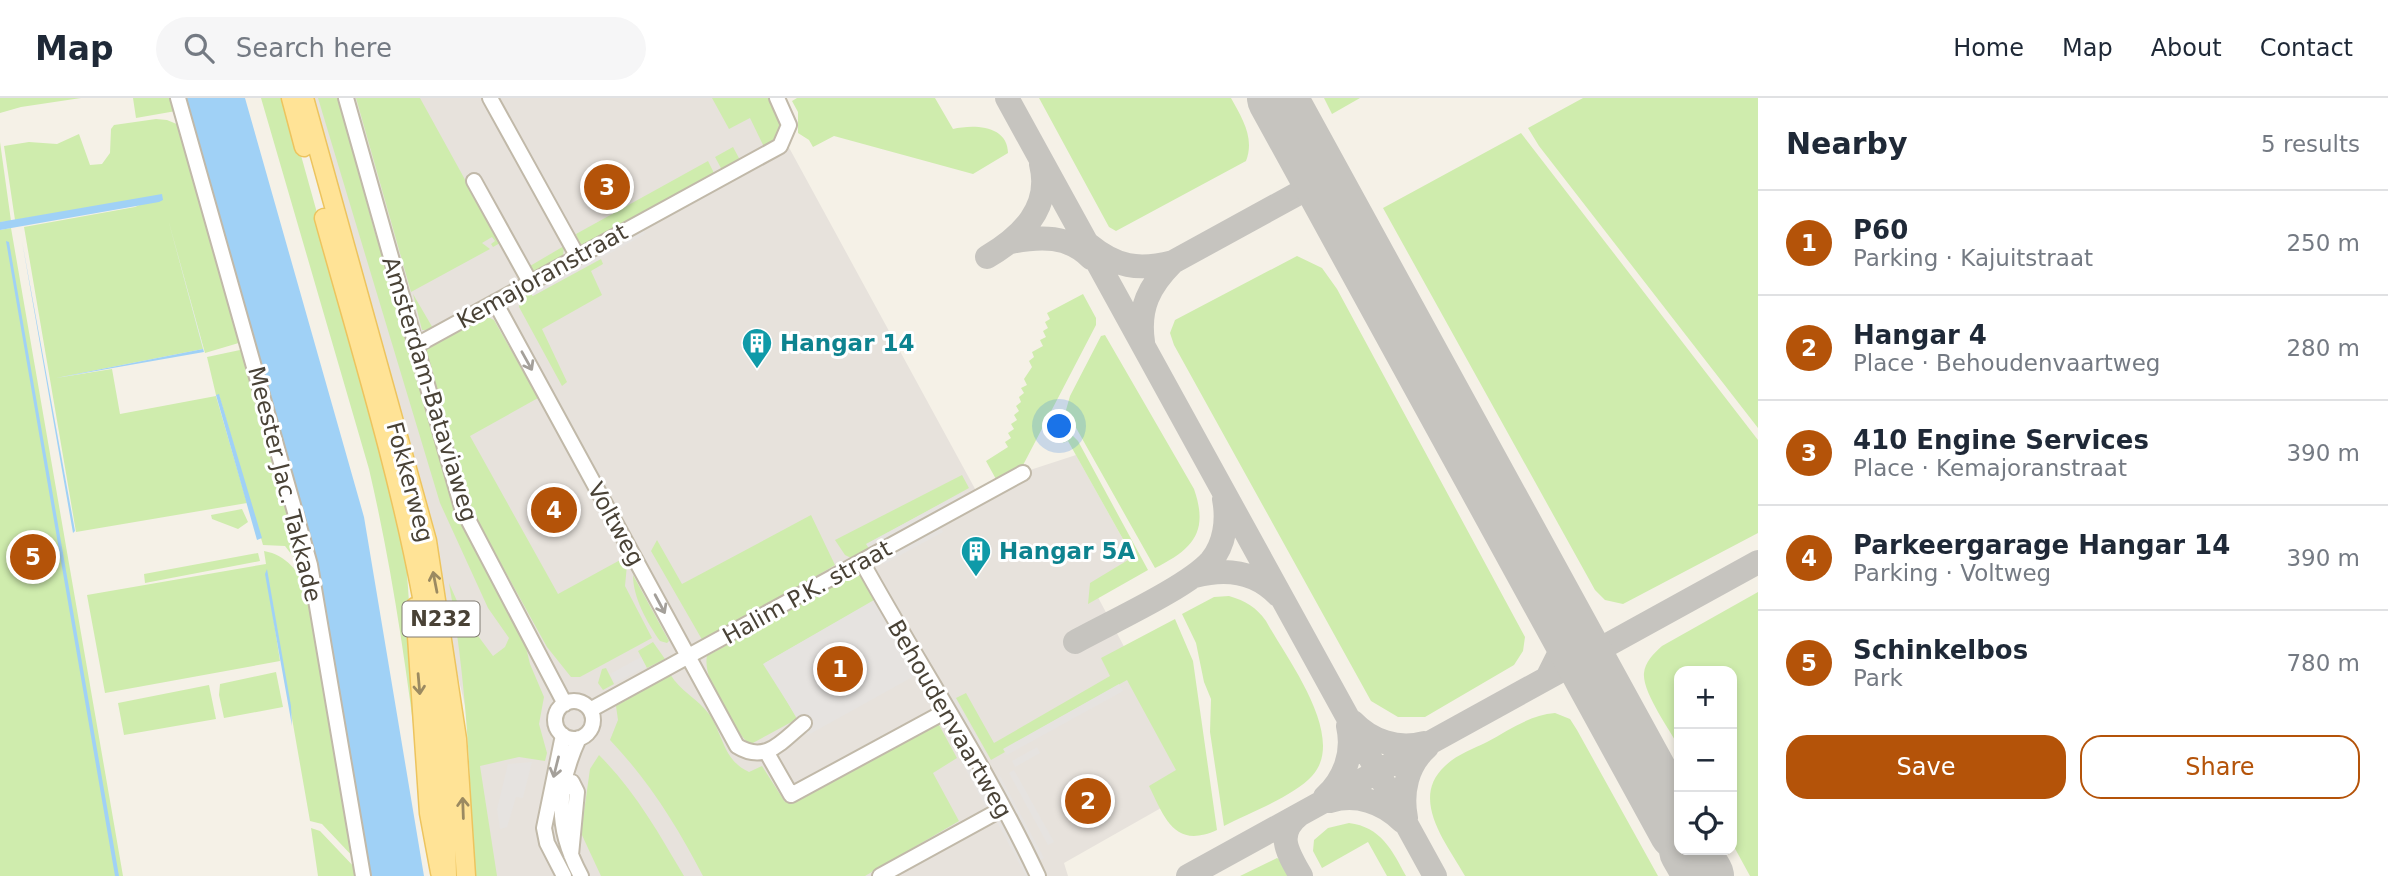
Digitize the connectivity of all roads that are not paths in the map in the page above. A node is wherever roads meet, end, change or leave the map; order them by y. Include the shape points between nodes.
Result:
1 (178, 98) edge
2 (291, 98) edge
3 (304, 98) edge
4 (346, 98) edge
5 (490, 98) edge
6 (777, 98) edge
7 (474, 181) dead end
8 (578, 257) junction
9 (530, 282) junction
10 (495, 302) junction
11 (415, 346) junction
12 (1023, 474) dead end
13 (862, 562) junction
14 (419, 580) junction
15 (689, 656) junction
16 (565, 704) junction
17 (590, 710) junction
18 (948, 710) junction
19 (804, 723) dead end
20 (563, 735) junction
21 (579, 738) junction
22 (767, 753) junction
23 (570, 777) junction
24 (1002, 809) junction
25 (570, 857) junction
26 (363, 876) edge
27 (441, 876) edge
28 (447, 876) edge
29 (466, 876) edge
30 (564, 876) edge
31 (581, 876) edge
32 (880, 876) edge
33 (1038, 876) edge

1 - 26 street, Meester Jac. Takkade via 310,565
2 - 14 main road, Fokkerweg / N232 via 389,452
29 -> 3 main road, Fokkerweg / N232 via 457,739 427,541
4 - 11 street, Amsterdam-Bataviaweg
5 - 8 street
6 - 8 street, Kemajoranstraat via 789,125 780,146
7 - 9 street
8 - 9 street, Kemajoranstraat
9 - 10 street, Kemajoranstraat
10 - 11 street, Kemajoranstraat
10 -> 15 street, Voltweg
11 - 16 street, Amsterdam-Bataviaweg via 462,508
12 - 13 street, Halim P.K. straat
13 - 15 street, Halim P.K. straat
13 - 18 street, Behoudenvaartweg
14 -> 27 main road, N232 via 414,616 416,655 430,830
14 - 28 main road, Fokkerweg / N232 via 439,719
15 - 17 street, Halim P.K. straat
15 - 22 street, Voltweg via 737,746 750,754
16 - 17 street via 579,702
16 - 20 street via 555,721
17 - 21 street via 590,730
18 - 22 street via 792,795
18 - 24 street, Behoudenvaartweg
19 - 22 street
20 - 21 street
20 -> 30 street via 544,828
21 - 23 street
23 - 25 street via 577,792
23 - 25 street via 562,802
24 - 32 street
24 - 33 street, Behoudenvaartweg
25 - 31 street

